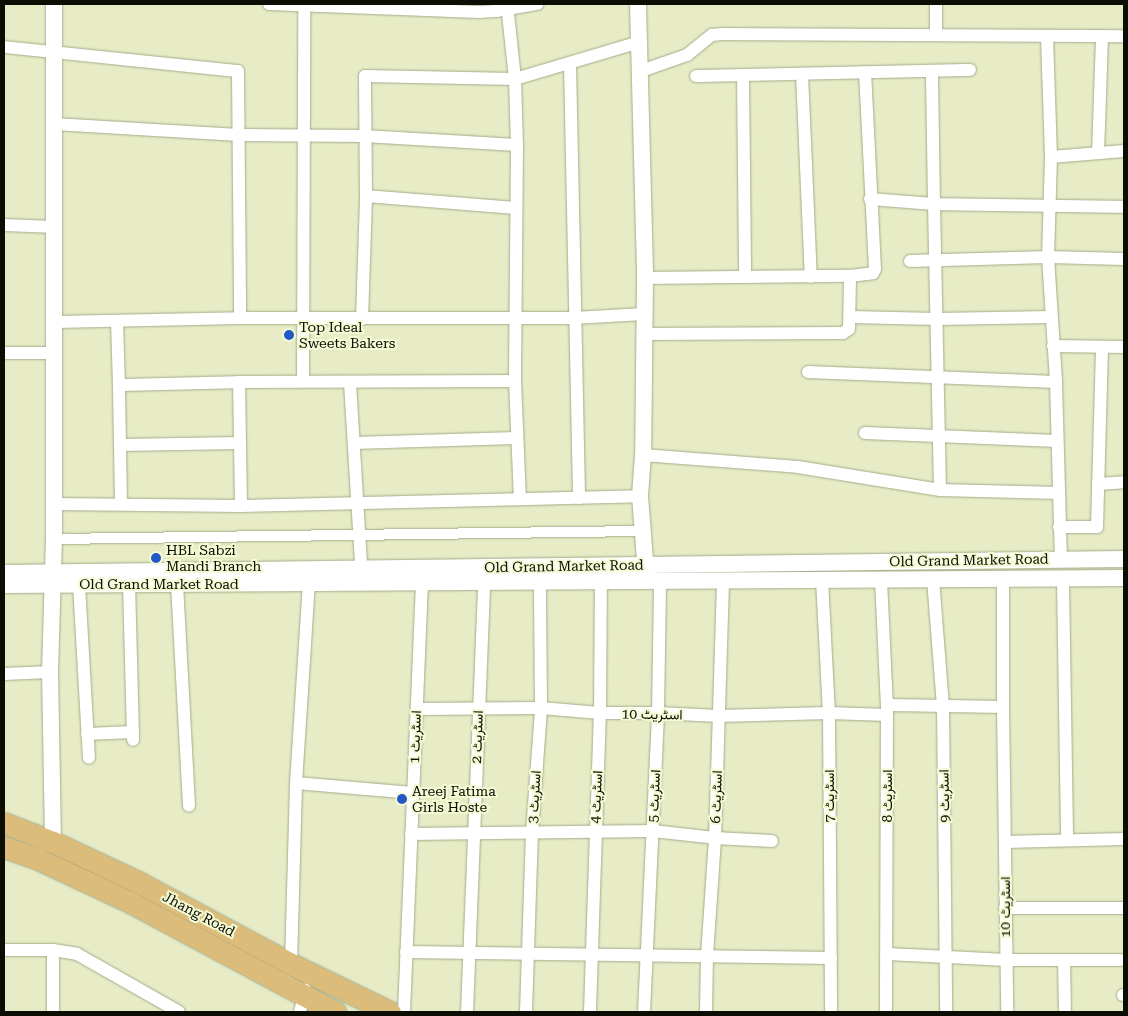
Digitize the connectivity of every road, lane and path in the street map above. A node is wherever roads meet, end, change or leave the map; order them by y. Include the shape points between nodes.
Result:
1 (54, 4) edge
2 (268, 4) edge
3 (537, 4) edge
4 (638, 4) edge
5 (936, 4) edge
6 (304, 5) edge
7 (508, 6) edge
8 (936, 36) junction
9 (1047, 36) junction
10 (1102, 36) junction
11 (1124, 36) edge
12 (640, 42) junction
13 (4, 47) edge
14 (53, 51) junction
15 (570, 64) junction
16 (970, 70) dead end
17 (641, 71) junction
18 (865, 72) junction
19 (932, 72) junction
20 (802, 74) junction
21 (743, 75) junction
22 (696, 76) dead end
23 (515, 79) junction
24 (54, 124) junction
25 (239, 135) junction
26 (364, 136) junction
27 (304, 137) junction
28 (517, 145) junction
29 (1124, 151) edge
30 (1098, 153) junction
31 (1050, 157) junction
32 (366, 196) junction
33 (870, 200) junction
34 (934, 204) junction
35 (1048, 206) junction
36 (1124, 207) edge
37 (516, 208) junction
38 (4, 225) edge
39 (55, 227) junction
40 (1048, 258) junction
41 (1124, 259) edge
42 (936, 260) junction
43 (910, 261) dead end
44 (811, 276) junction
45 (850, 276) junction
46 (745, 277) junction
47 (645, 278) junction
48 (644, 314) junction
49 (850, 317) junction
50 (1051, 317) junction
51 (240, 318) junction
52 (516, 318) junction
53 (574, 318) junction
54 (304, 319) junction
55 (362, 319) junction
56 (937, 319) junction
57 (55, 322) junction
58 (117, 322) junction
59 (644, 334) junction
60 (1053, 346) junction
61 (1102, 347) junction
62 (1124, 347) edge
63 (4, 353) edge
64 (55, 353) junction
65 (808, 372) dead end
66 (938, 376) junction
67 (303, 381) junction
68 (515, 381) junction
69 (239, 382) junction
70 (1056, 382) junction
71 (350, 383) junction
72 (119, 385) junction
73 (865, 433) dead end
74 (939, 436) junction
75 (516, 438) junction
76 (1057, 441) junction
77 (240, 443) junction
78 (354, 443) junction
79 (120, 445) junction
80 (643, 456) junction
81 (1124, 482) edge
82 (1098, 484) junction
83 (940, 490) junction
84 (1058, 493) junction
85 (640, 496) junction
86 (579, 498) junction
87 (520, 500) junction
88 (121, 503) junction
89 (54, 504) junction
90 (356, 504) junction
91 (241, 506) junction
92 (1059, 527) junction
93 (642, 531) junction
94 (358, 536) junction
95 (54, 539) junction
96 (1061, 559) junction
97 (1124, 559) edge
98 (4, 573) edge
99 (651, 575) junction
100 (362, 576) junction
101 (1063, 578) junction
102 (1124, 578) edge
103 (53, 579) junction
104 (934, 579) junction
105 (1003, 579) junction
106 (822, 580) junction
107 (881, 580) junction
108 (601, 581) junction
109 (723, 581) junction
110 (422, 582) junction
111 (484, 582) junction
112 (540, 582) junction
113 (309, 583) junction
114 (129, 584) junction
115 (177, 584) junction
116 (4, 585) edge
117 (78, 585) junction
118 (50, 672) junction
119 (4, 674) edge
120 (943, 705) junction
121 (1003, 707) junction
122 (478, 708) junction
123 (541, 708) junction
124 (417, 709) junction
125 (887, 710) junction
126 (658, 712) junction
127 (600, 713) junction
128 (829, 713) junction
129 (719, 716) junction
130 (87, 734) junction
131 (89, 758) dead end
132 (296, 783) junction
133 (413, 793) junction
134 (189, 806) dead end
135 (4, 823) edge
136 (652, 831) junction
137 (532, 832) junction
138 (594, 832) junction
139 (473, 833) junction
140 (411, 834) junction
141 (715, 838) junction
142 (1124, 839) edge
143 (1067, 840) junction
144 (772, 841) dead end
145 (54, 842) junction
146 (1005, 842) junction
147 (4, 847) edge
148 (1005, 908) junction
149 (1124, 908) edge
150 (4, 950) edge
151 (53, 950) junction
152 (406, 952) junction
153 (468, 953) junction
154 (528, 954) junction
155 (888, 954) junction
156 (591, 955) junction
157 (646, 955) junction
158 (707, 956) junction
159 (947, 957) junction
160 (831, 958) junction
161 (1006, 960) junction
162 (1064, 960) junction
163 (1120, 960) dead end
164 (291, 964) junction
165 (310, 973) junction
166 (301, 1003) edge
167 (53, 1012) edge
168 (179, 1012) edge
169 (335, 1012) edge
170 (390, 1012) edge
171 (404, 1012) edge
172 (467, 1012) edge
173 (526, 1012) edge
174 (590, 1012) edge
175 (644, 1012) edge
176 (706, 1012) edge
177 (831, 1012) edge
178 (886, 1012) edge
179 (946, 1012) edge
180 (1007, 1012) edge
181 (1064, 1012) edge

1 - 14 street
2 - 6 street
3 - 7 street
4 - 12 street
5 - 8 street
6 - 7 street via 479,12
6 - 27 street
7 - 23 street
8 - 9 street
8 - 17 street via 712,35 687,55
9 - 10 street
9 - 31 street
10 - 11 street
10 - 30 street
12 - 15 street
12 - 17 street
13 - 14 street
14 - 24 street
14 - 25 street via 238,71
15 - 23 street
15 - 53 street
16 - 19 street
17 - 47 street
18 - 19 street
18 - 20 street
18 - 33 street
19 - 34 street
20 - 21 street
20 - 44 street
21 - 22 street
21 - 46 street
23 - 26 street via 367,74 364,79
23 - 28 street
24 - 25 street
24 - 39 street
25 - 27 street
25 - 51 street
26 - 27 street
26 - 28 street
26 - 32 street
27 - 54 street
28 - 37 street
29 - 30 street
30 - 31 street
31 - 35 street
32 - 37 street
32 - 55 street
33 - 34 street
33 - 45 street via 875,269 869,275
34 - 35 street
34 - 42 street
35 - 36 street
35 - 40 street
37 - 52 street
38 - 39 street
39 - 57 street
40 - 41 street
40 - 42 street
40 - 50 street
42 - 43 street
42 - 56 street
44 - 45 street
44 - 46 street
45 - 49 street
46 - 47 street
47 - 48 street
48 - 53 street
48 - 59 street
49 - 56 street
49 - 59 street via 849,329 843,334
50 - 56 street
50 - 60 street
51 - 54 street
51 - 58 street
52 - 53 street
52 - 55 street
52 - 68 street
53 - 86 street
54 - 55 street
54 - 67 street
56 - 66 street
57 - 58 street
57 - 64 street
58 - 72 street
59 - 80 street
60 - 61 street
60 - 70 street
61 - 62 street
61 - 82 street
63 - 64 street
64 - 89 street
65 - 66 street
66 - 70 street
66 - 74 street
67 - 69 street
67 - 71 street
68 - 71 street
68 - 75 street
69 - 72 street
69 - 77 street
70 - 76 street
71 - 78 street
72 - 79 street
73 - 74 street
74 - 76 street
74 - 83 street
75 - 78 street
75 - 87 street
76 - 84 street
77 - 79 street
77 - 91 street
78 - 90 street
79 - 88 street
80 - 83 street via 798,467
80 - 85 street
81 - 82 street
82 - 92 street via 1097,528
83 - 84 street
84 - 92 street
85 - 86 street
85 - 93 street
86 - 87 street
87 - 90 street
88 - 89 street
88 - 91 street
89 - 95 street
90 - 91 street
90 - 94 street
92 - 96 street
93 - 94 street
93 - 99 street
94 - 95 street
94 - 100 street
95 - 103 street
96 - 97 street, Old Grand Market Road
96 - 99 street, Old Grand Market Road
98 - 103 street, Old Grand Market Road
99 - 100 street, Old Grand Market Road
99 - 108 street, Old Grand Market Road
99 - 109 street, Old Grand Market Road
99 - 126 street, اسٹریٹ 5
100 - 103 street, Old Grand Market Road
100 - 110 street, Old Grand Market Road
100 - 113 street, Old Grand Market Road
101 - 102 street, Old Grand Market Road
101 - 105 street, Old Grand Market Road
101 - 143 street
103 - 116 street, Old Grand Market Road
103 - 117 street, Old Grand Market Road
103 - 118 street
104 - 105 street, Old Grand Market Road
104 - 107 street, Old Grand Market Road
104 - 120 street, اسٹریٹ 9
105 - 121 street
106 - 107 street, Old Grand Market Road
106 - 109 street, Old Grand Market Road
106 - 128 street, اسٹریٹ 7
107 - 125 street, اسٹریٹ 8
108 - 112 street, Old Grand Market Road
108 - 127 street, اسٹریٹ 4
109 - 129 street, اسٹریٹ 6
110 - 111 street, Old Grand Market Road
110 - 124 street, اسٹریٹ 1
111 - 112 street, Old Grand Market Road
111 - 122 street, اسٹریٹ 2
112 - 123 street, اسٹریٹ 3
113 - 115 street, Old Grand Market Road
113 - 132 street
114 - 115 street, Old Grand Market Road
114 - 117 street, Old Grand Market Road
114 - 130 street via 133,736
115 - 134 street
117 - 130 street
118 - 119 street
118 - 145 street
120 - 121 street, اسٹریٹ 10
120 - 125 street, اسٹریٹ 10
120 - 159 street, اسٹریٹ 9
121 - 146 street, اسٹریٹ 10
122 - 123 street, اسٹریٹ 10
122 - 124 street, اسٹریٹ 10
122 - 139 street, اسٹریٹ 2
123 - 127 street, اسٹریٹ 10
123 - 137 street, اسٹریٹ 3
124 - 133 street, اسٹریٹ 1
125 - 128 street, اسٹریٹ 10
125 - 155 street, اسٹریٹ 8
126 - 127 street, اسٹریٹ 10
126 - 129 street, اسٹریٹ 10
126 - 136 street, اسٹریٹ 5
127 - 138 street, اسٹریٹ 4
128 - 129 street, اسٹریٹ 10
128 - 160 street, اسٹریٹ 7
129 - 141 street, اسٹریٹ 6
130 - 131 street
132 - 133 street
132 - 164 street
133 - 140 street, اسٹریٹ 1
135 - 145 highway, Jhang Road
136 - 138 street
136 - 141 street
136 - 157 street, اسٹریٹ 5
137 - 138 street
137 - 139 street
137 - 154 street, اسٹریٹ 3
138 - 156 street, اسٹریٹ 4
139 - 140 street
139 - 153 street, اسٹریٹ 2
140 - 152 street, اسٹریٹ 1
141 - 144 street
141 - 158 street, اسٹریٹ 6
142 - 143 street
143 - 146 street
145 - 164 highway, Jhang Road
146 - 148 street, اسٹریٹ 10
147 - 166 highway, Jhang Road via 38,859 130,902
148 - 149 street
148 - 161 street, اسٹریٹ 10
150 - 151 street
151 - 167 street
151 - 168 street via 77,954
152 - 153 street
152 - 171 street, اسٹریٹ 1
153 - 154 street
153 - 172 street, اسٹریٹ 2
154 - 156 street
154 - 173 street, اسٹریٹ 3
155 - 159 street
155 - 178 street, اسٹریٹ 8
156 - 157 street
156 - 174 street, اسٹریٹ 4
157 - 158 street
157 - 175 street, اسٹریٹ 5
158 - 160 street
158 - 176 street, اسٹریٹ 6
159 - 161 street
159 - 179 street, اسٹریٹ 9
160 - 177 street, اسٹریٹ 7
161 - 162 street
161 - 180 street, اسٹریٹ 10
162 - 163 street
162 - 181 street
164 - 165 highway, Jhang Road
165 - 166 street
165 - 170 highway, Jhang Road
166 - 169 highway, Jhang Road

